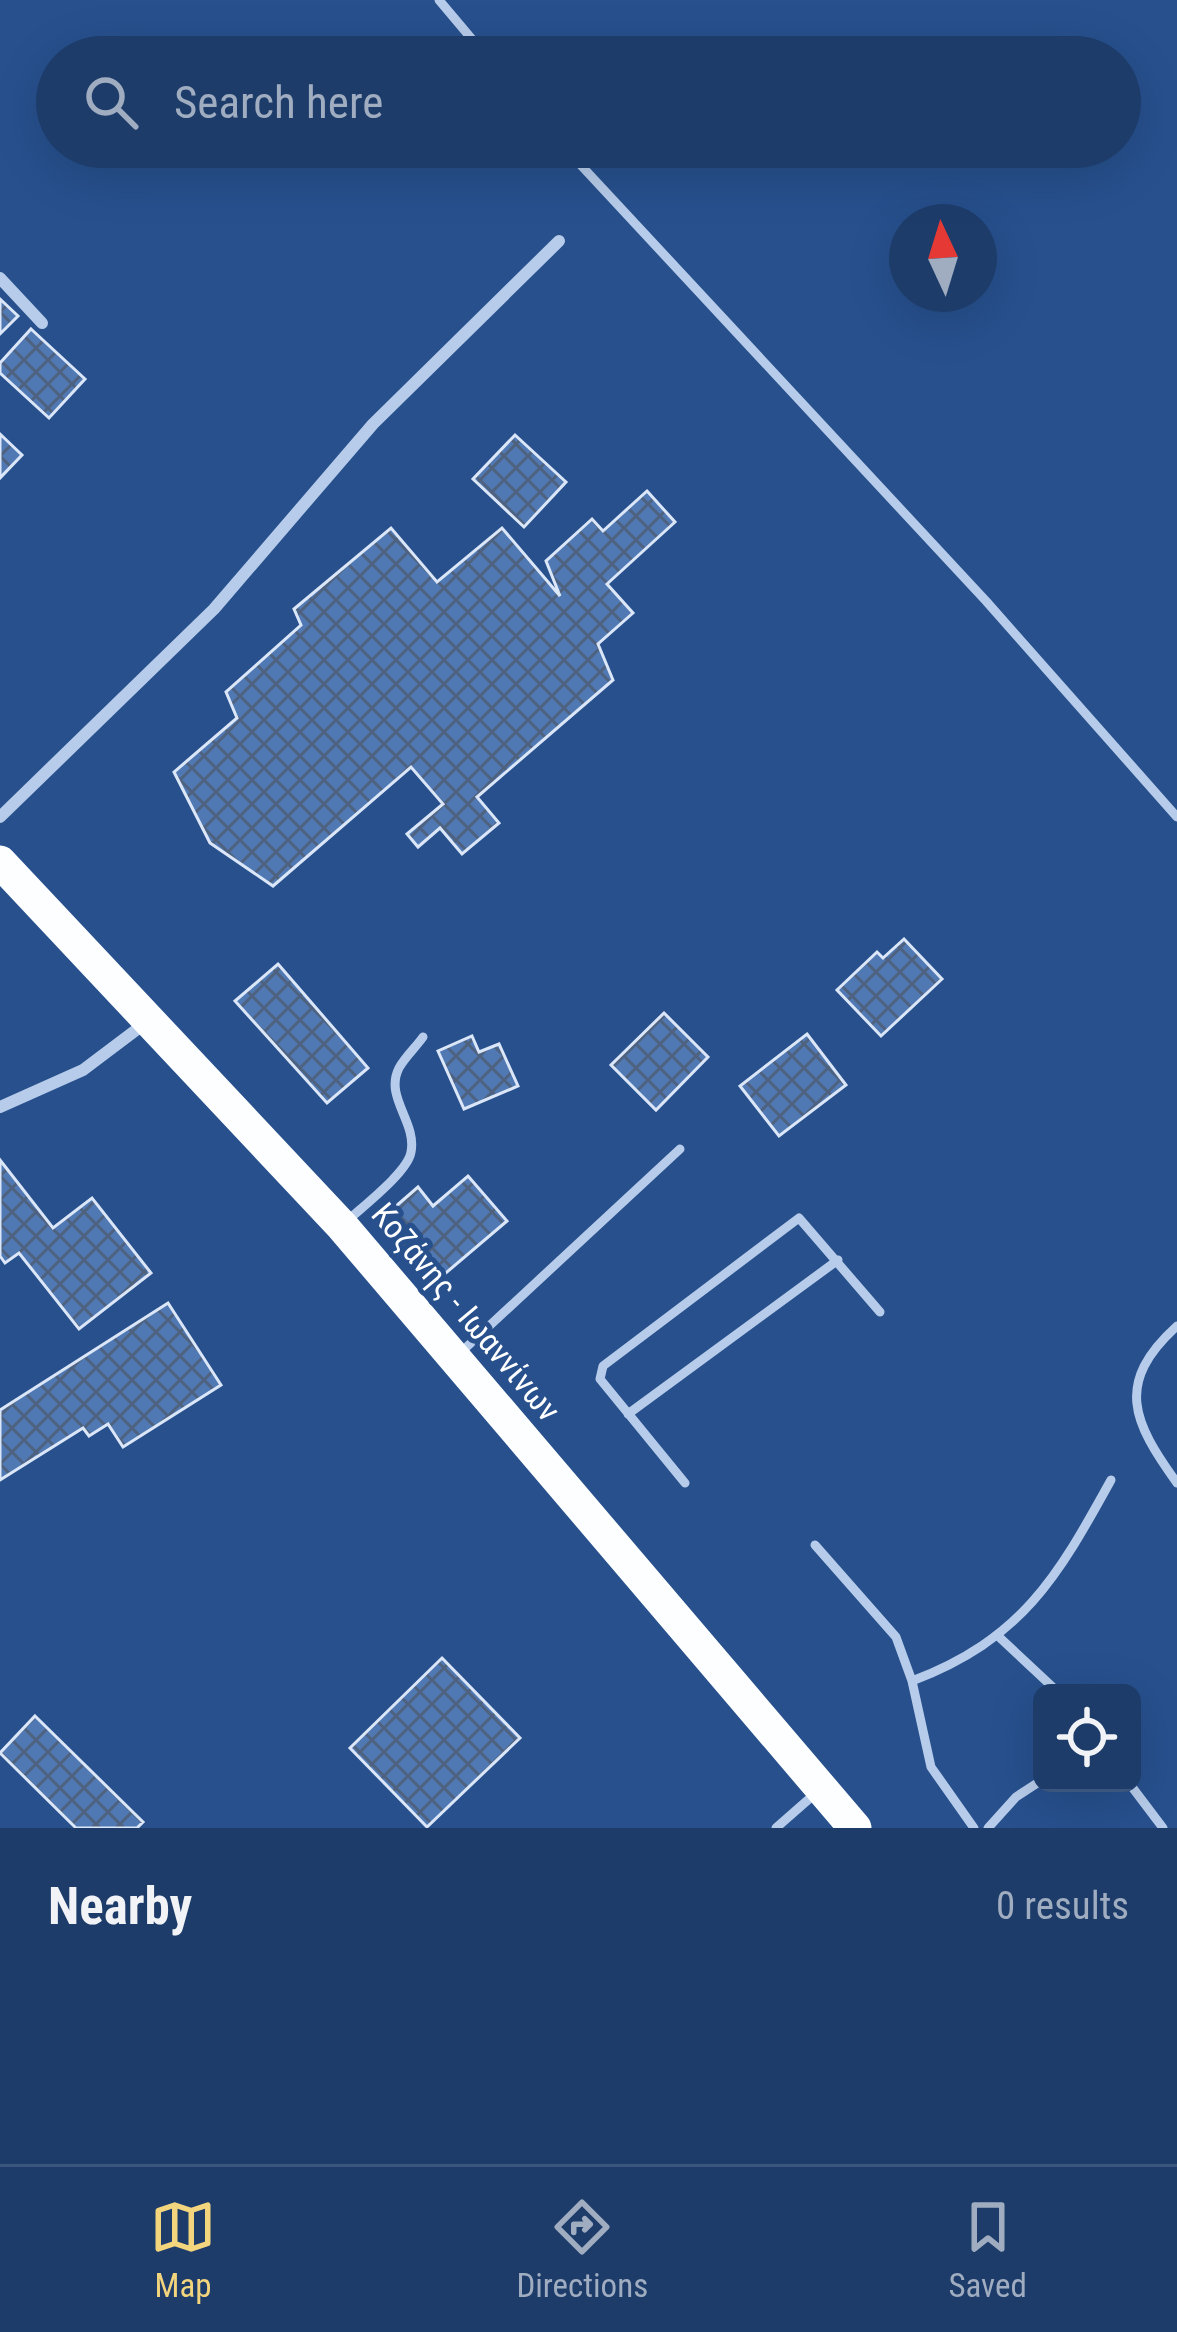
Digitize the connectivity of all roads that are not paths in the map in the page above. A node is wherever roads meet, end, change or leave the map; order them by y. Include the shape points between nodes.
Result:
1 (439, 0) edge
2 (469, 36) edge
3 (583, 168) edge
4 (559, 241) dead end
5 (0, 278) edge
6 (42, 322) dead end
7 (0, 817) edge
8 (1177, 817) edge
9 (0, 862) edge
10 (149, 1020) junction
11 (424, 1037) dead end
12 (0, 1107) edge
13 (680, 1149) dead end
14 (342, 1226) junction
15 (838, 1260) junction
16 (880, 1312) dead end
17 (1177, 1326) edge
18 (454, 1358) junction
19 (628, 1414) junction
20 (1111, 1480) dead end
21 (685, 1483) dead end
22 (1177, 1483) edge
23 (815, 1545) dead end
24 (998, 1636) junction
25 (912, 1681) junction
26 (1049, 1684) edge
27 (1033, 1787) edge
28 (821, 1789) junction
29 (1136, 1792) edge
30 (776, 1828) edge
31 (855, 1828) edge
32 (974, 1828) edge
33 (988, 1828) edge
34 (1163, 1828) edge

1 - 2 lane
3 - 8 lane
4 - 7 street via 373,424 214,609
5 - 6 street
9 - 10 highway, Κοζάνης - Ιωαννίνων
10 - 12 street via 83,1070
10 - 14 highway, Κοζάνης - Ιωαννίνων
11 - 14 lane via 396,1083 411,1155
13 - 18 lane
14 - 18 highway, Κοζάνης - Ιωαννίνων
15 - 16 lane
15 - 19 lane
15 - 19 lane via 804,1220 793,1220 603,1366 601,1379
17 - 22 lane via 1142,1366 1136,1402 1142,1428
18 - 28 highway, Κοζάνης - Ιωαννίνων
19 - 21 lane
20 - 24 lane via 1049,1583
23 - 25 lane via 884,1620
24 - 25 lane
24 - 26 lane
25 - 32 lane via 931,1767
27 - 33 lane
28 - 30 lane
28 - 31 highway, Κοζάνης - Ιωαννίνων
29 - 34 lane

